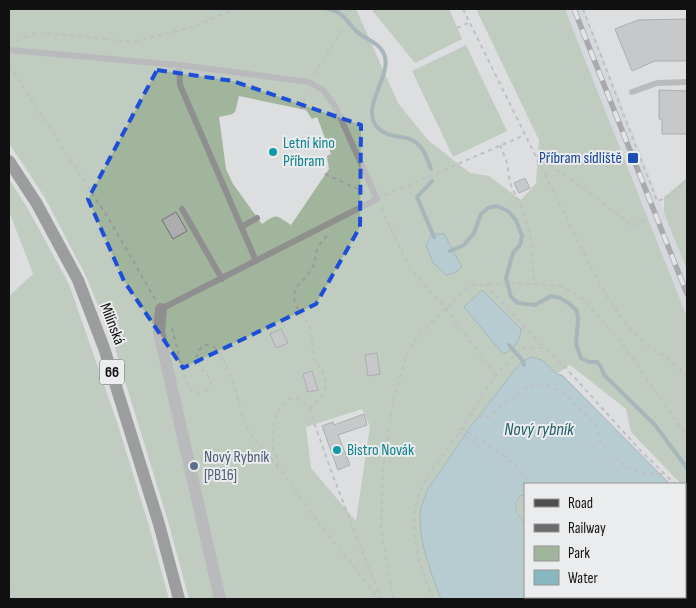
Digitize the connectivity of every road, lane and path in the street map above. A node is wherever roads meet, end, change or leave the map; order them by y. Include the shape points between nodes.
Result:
1 (232, 9) edge
2 (463, 9) edge
3 (583, 9) edge
4 (470, 22) junction
5 (457, 28) dead end
6 (342, 30) dead end
7 (16, 41) dead end
8 (9, 50) edge
9 (9, 65) edge
10 (179, 65) junction
11 (309, 82) junction
12 (687, 82) edge
13 (632, 92) dead end
14 (301, 109) dead end
15 (525, 135) junction
16 (500, 145) junction
17 (535, 154) junction
18 (9, 161) edge
19 (325, 174) dead end
20 (687, 181) edge
21 (377, 199) junction
22 (182, 209) dead end
23 (647, 217) dead end
24 (257, 218) dead end
25 (241, 227) junction
26 (334, 231) dead end
27 (256, 261) junction
28 (222, 279) junction
29 (484, 283) junction
30 (534, 284) junction
31 (446, 308) junction
32 (161, 310) junction
33 (544, 348) junction
34 (495, 374) junction
35 (687, 376) edge
36 (309, 408) junction
37 (471, 413) junction
38 (462, 428) junction
39 (459, 432) junction
40 (687, 436) edge
41 (480, 447) dead end
42 (278, 466) junction
43 (664, 474) junction
44 (529, 483) edge
45 (674, 483) edge
46 (9, 590) edge
47 (16, 599) edge
48 (179, 599) edge
49 (220, 599) edge
50 (380, 599) edge
51 (393, 599) edge
52 (433, 599) edge

1 - 7 path via 196,26 132,42 38,32
2 - 4 path
3 - 20 path via 657,201 667,198
4 - 5 path
4 - 15 path
6 - 11 path
8 - 10 lane
9 - 32 path via 110,221
10 - 11 lane
10 - 25 lane via 180,85
11 - 14 path
11 - 21 lane via 323,90 335,106
12 - 13 lane via 657,83
15 - 16 path
15 - 17 path
16 - 21 path
16 - 30 path via 507,162 510,184 532,240
17 - 23 path via 631,225 639,224
17 - 35 path via 607,298 643,341
18 - 48 main road, Milínská / 66 via 37,204 78,280 104,348
19 - 21 path
21 - 27 lane
21 - 31 path via 406,260
22 - 28 lane
24 - 25 lane
25 - 27 lane
26 - 36 path via 318,248 316,262 297,286 294,296 297,309 309,326 312,354 326,384 324,394
27 - 28 lane
28 - 32 lane
29 - 30 path
29 - 31 path via 470,285
29 - 33 path
30 - 40 path via 560,286 584,300 624,346
31 - 34 path
31 - 51 path via 417,336 406,356 393,403 383,466 381,528
32 - 42 path via 170,322 192,391 202,393 210,387 211,381 197,359 203,346 212,346 220,354 236,390 247,426
32 - 49 street via 159,332
33 - 34 path via 526,347
33 - 43 path
34 - 37 path
36 - 42 path via 301,400 292,398 278,409 274,427
36 - 50 path
37 - 38 path
37 - 43 path via 489,417 531,386 550,386 564,392 595,423 599,440 622,464 643,474
38 - 39 path
38 - 44 path via 500,455
39 - 41 path
39 - 52 path via 423,485 415,508 418,556
42 - 50 path
43 - 45 path
46 - 47 path

